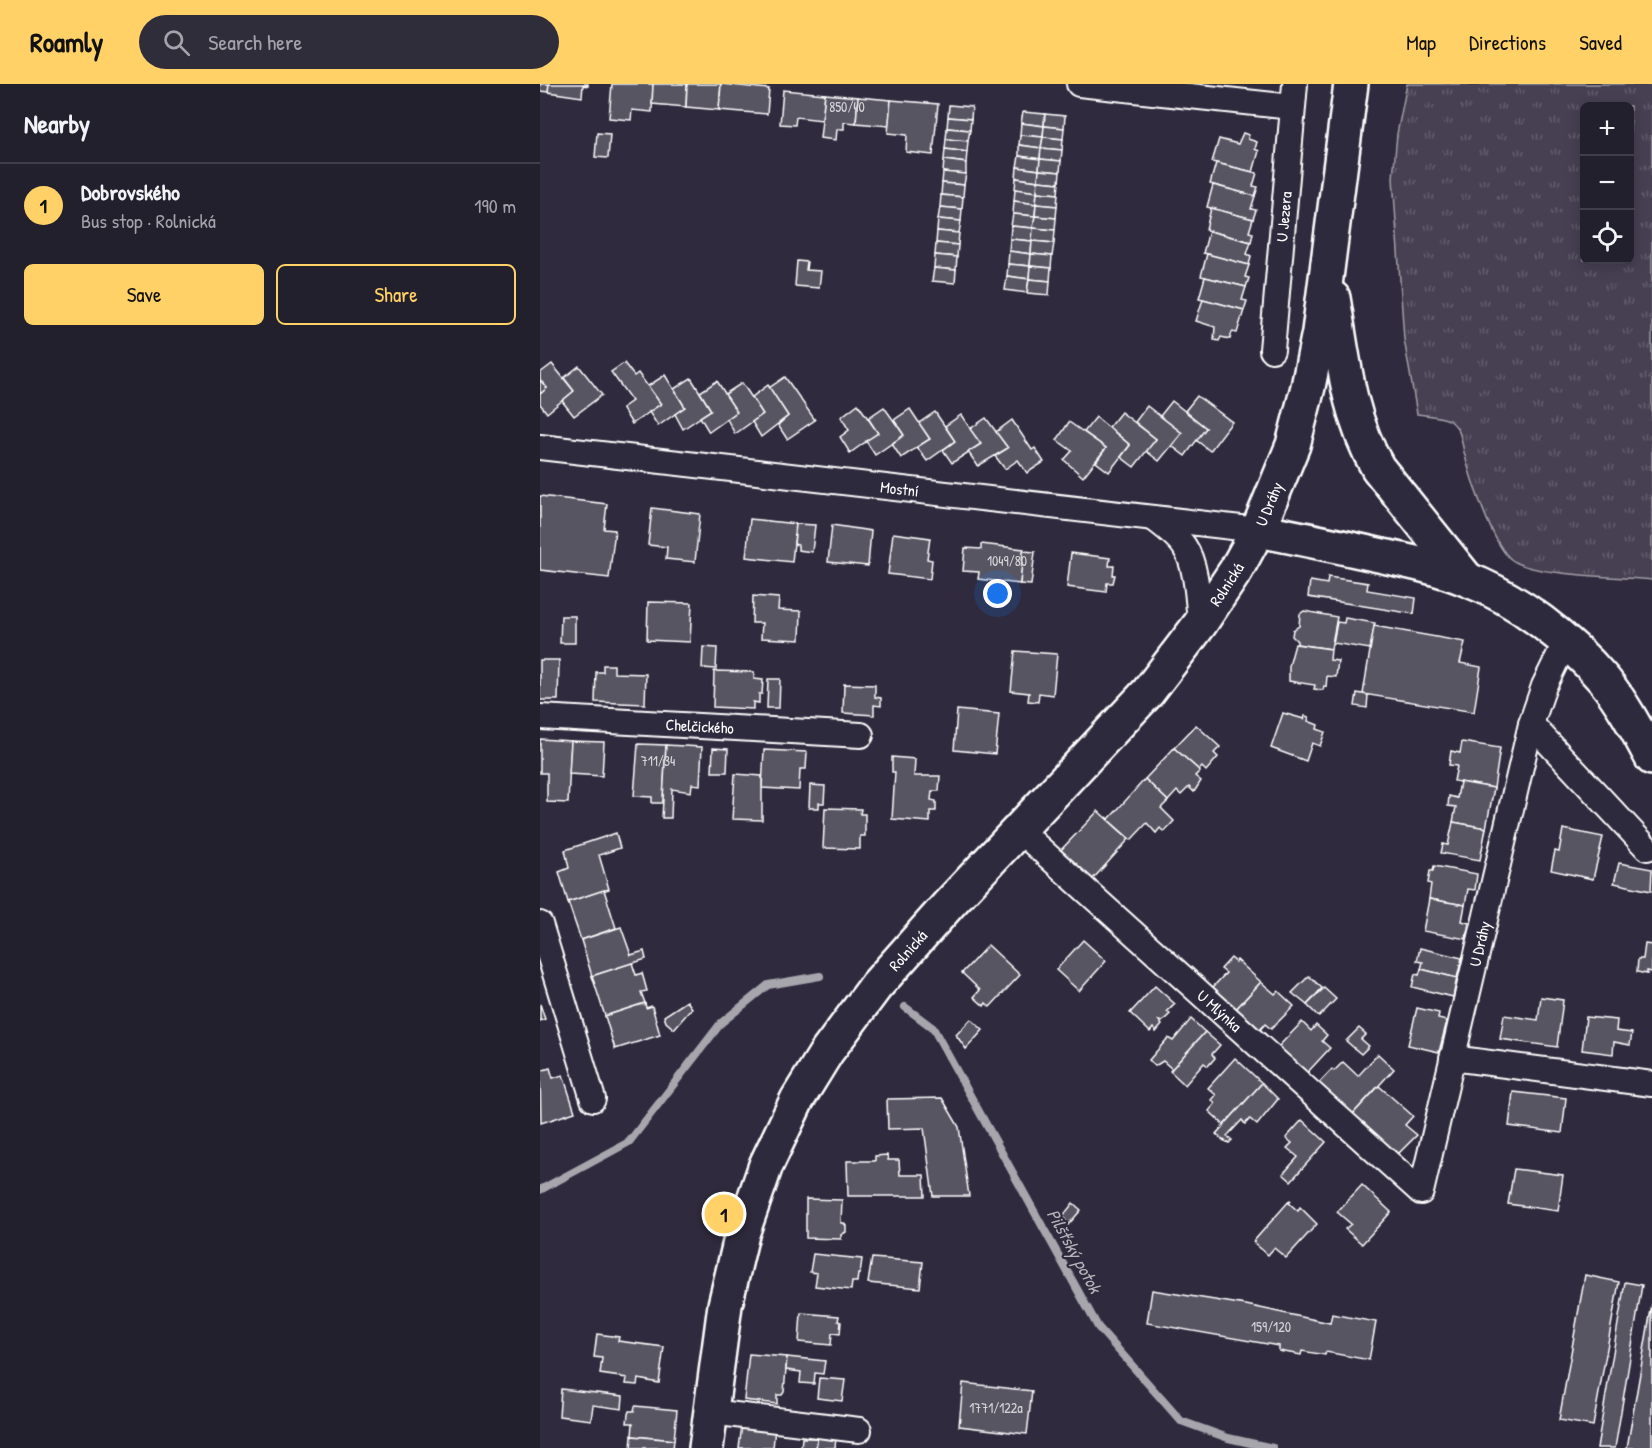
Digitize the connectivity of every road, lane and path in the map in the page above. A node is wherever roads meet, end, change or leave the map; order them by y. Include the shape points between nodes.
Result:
1 (1351, 84) edge
2 (1091, 85) edge
3 (1293, 95) edge
4 (1328, 268) junction
5 (1272, 350) dead end
6 (540, 447) edge
7 (1153, 518) junction
8 (1258, 530) junction
9 (1467, 579) junction
10 (1200, 624) junction
11 (1566, 641) junction
12 (540, 717) edge
13 (1531, 724) junction
14 (861, 735) dead end
15 (1652, 758) edge
16 (1019, 830) junction
17 (1647, 848) dead end
18 (540, 924) edge
19 (1452, 1058) junction
20 (1652, 1084) edge
21 (593, 1099) dead end
22 (1420, 1192) joint
23 (711, 1412) junction
24 (859, 1430) dead end
25 (706, 1448) edge

1 - 4 street, U Dráhy
2 - 3 street
3 - 5 street, U Jezera
4 - 8 street, U Dráhy via 1317,344 1293,445
4 - 9 street, U Dráhy via 1351,396 1371,455
6 - 7 street, Mostní
7 - 8 street, Mostní
7 - 10 street via 1184,546 1190,558
8 - 9 street, U Dráhy via 1414,563
8 - 10 street, Rolnická
9 - 11 street, U Dráhy via 1534,616
10 - 16 street, Rolnická via 1148,692
11 - 13 street, U Dráhy
11 - 15 street, U Dráhy via 1605,681
12 - 14 street, Chelčického
13 - 17 street
13 - 19 street, U Dráhy
16 - 22 street, U Mlýnka
16 - 23 street, Rolnická via 876,986 797,1100 766,1166 742,1234 725,1305
18 - 21 street
19 - 20 street
19 - 22 street, U Dráhy
23 - 24 street
23 - 25 street, Rolnická

